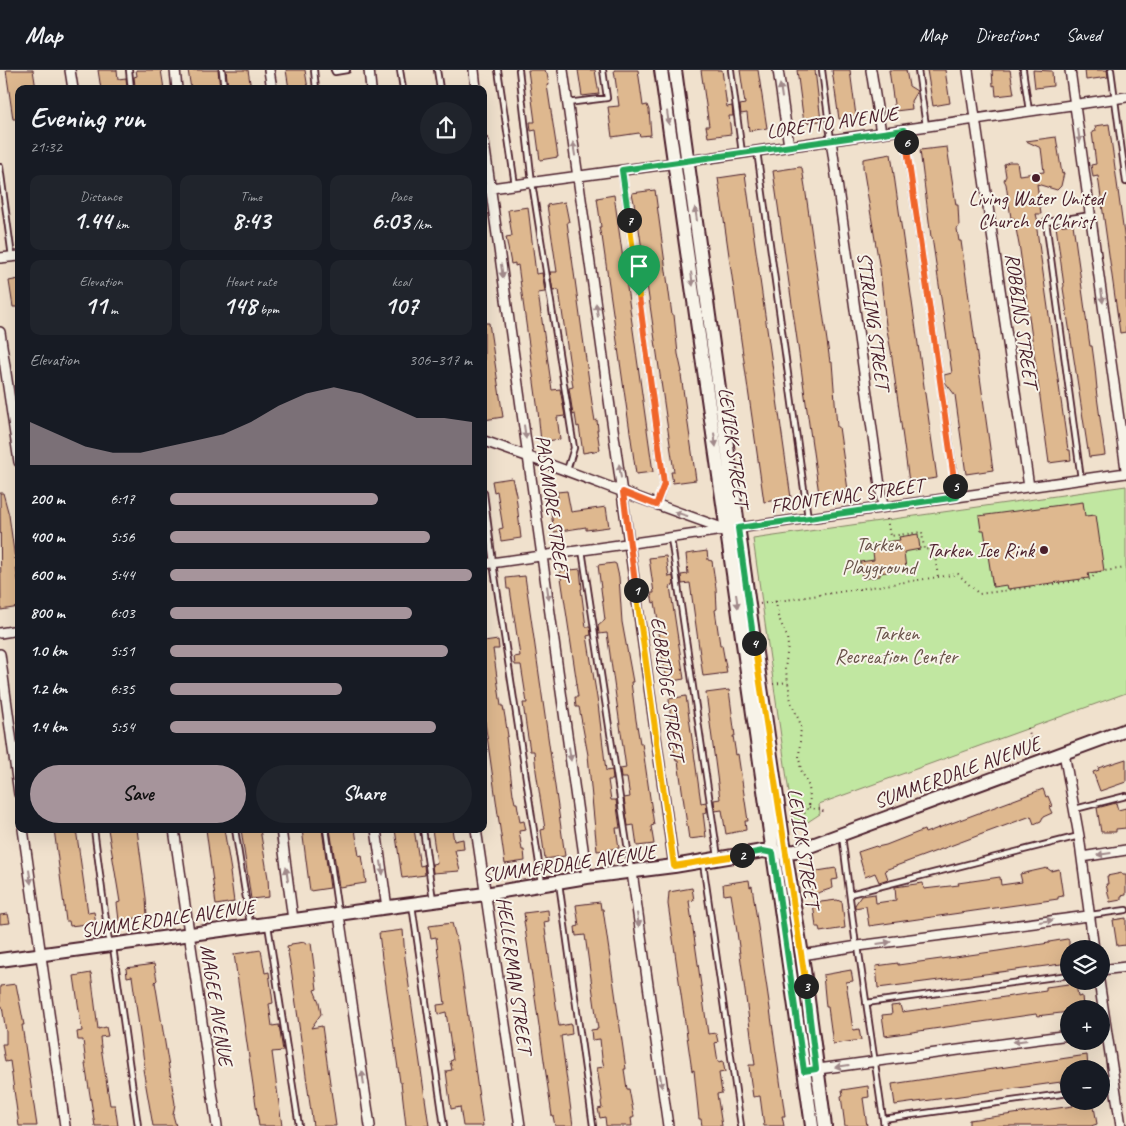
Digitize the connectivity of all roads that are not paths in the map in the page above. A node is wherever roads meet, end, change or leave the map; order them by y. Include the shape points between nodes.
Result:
1 (70, 70) edge
2 (129, 70) edge
3 (175, 70) edge
4 (222, 70) edge
5 (269, 70) edge
6 (314, 70) edge
7 (334, 70) edge
8 (347, 70) edge
9 (369, 70) edge
10 (400, 70) edge
11 (437, 70) edge
12 (474, 70) edge
13 (498, 70) edge
14 (519, 70) edge
15 (563, 70) edge
16 (603, 70) edge
17 (661, 70) edge
18 (675, 70) edge
19 (731, 70) edge
20 (778, 70) edge
21 (822, 70) edge
22 (871, 70) edge
23 (918, 70) edge
24 (968, 70) edge
25 (1023, 70) edge
26 (1070, 70) edge
27 (1111, 70) edge
28 (72, 85) edge
29 (131, 85) edge
30 (177, 85) edge
31 (224, 85) edge
32 (271, 85) edge
33 (316, 85) edge
34 (371, 85) edge
35 (402, 85) edge
36 (439, 85) edge
37 (476, 85) edge
38 (1126, 97) edge
39 (1115, 99) junction
40 (568, 103) junction
41 (1075, 105) junction
42 (1029, 111) junction
43 (975, 120) junction
44 (926, 126) junction
45 (904, 130) junction
46 (881, 133) junction
47 (831, 140) junction
48 (789, 146) junction
49 (757, 151) junction
50 (742, 153) junction
51 (688, 161) junction
52 (675, 163) junction
53 (0, 167) edge
54 (622, 170) junction
55 (579, 177) junction
56 (1126, 182) edge
57 (532, 183) junction
58 (515, 185) junction
59 (487, 189) edge
60 (1091, 215) junction
61 (15, 256) edge
62 (0, 258) edge
63 (0, 332) edge
64 (707, 344) junction
65 (15, 435) edge
66 (487, 442) edge
67 (529, 456) junction
68 (1126, 469) edge
69 (567, 470) junction
70 (1126, 473) edge
71 (1081, 479) junction
72 (1029, 487) junction
73 (623, 492) junction
74 (957, 497) junction
75 (656, 505) junction
76 (883, 508) junction
77 (808, 518) junction
78 (733, 529) junction
79 (671, 538) junction
80 (630, 544) junction
81 (487, 546) edge
82 (582, 550) junction
83 (542, 556) junction
84 (488, 564) edge
85 (15, 631) edge
86 (0, 633) edge
87 (0, 654) edge
88 (1126, 730) edge
89 (1064, 754) junction
90 (15, 765) edge
91 (1126, 796) edge
92 (1074, 810) junction
93 (24, 833) edge
94 (95, 833) edge
95 (175, 833) edge
96 (236, 833) edge
97 (282, 833) edge
98 (327, 833) edge
99 (377, 833) edge
100 (424, 833) edge
101 (477, 833) edge
102 (842, 834) junction
103 (1079, 836) junction
104 (1126, 850) edge
105 (779, 852) junction
106 (1082, 857) junction
107 (718, 859) junction
108 (703, 861) junction
109 (674, 866) junction
110 (632, 872) junction
111 (587, 877) junction
112 (558, 882) junction
113 (542, 885) junction
114 (485, 894) junction
115 (850, 894) junction
116 (433, 901) junction
117 (412, 904) junction
118 (387, 908) junction
119 (1126, 910) edge
120 (339, 915) junction
121 (1088, 916) junction
122 (293, 920) junction
123 (268, 923) junction
124 (250, 926) junction
125 (188, 934) junction
126 (1092, 940) edge
127 (111, 944) junction
128 (857, 946) junction
129 (40, 955) junction
130 (802, 955) junction
131 (0, 960) edge
132 (1126, 967) edge
133 (1110, 969) edge
134 (1060, 976) edge
135 (866, 1004) junction
136 (1060, 1036) edge
137 (1107, 1050) edge
138 (875, 1061) junction
139 (810, 1070) junction
140 (1115, 1087) junction
141 (1110, 1088) edge
142 (1060, 1094) edge
143 (883, 1119) junction
144 (65, 1126) edge
145 (138, 1126) edge
146 (217, 1126) edge
147 (299, 1126) edge
148 (370, 1126) edge
149 (444, 1126) edge
150 (520, 1126) edge
151 (593, 1126) edge
152 (668, 1126) edge
153 (741, 1126) edge
154 (812, 1126) edge
155 (825, 1126) edge
156 (884, 1126) edge
157 (1121, 1126) edge

1 - 28 street
2 - 29 lane
3 - 30 street
4 - 31 lane
5 - 32 street
6 - 33 lane
7 - 8 lane
9 - 34 street
10 - 35 lane
11 - 36 lane
12 - 37 street
13 - 58 lane
14 - 57 lane
15 - 40 street, ELBRIDGE STREET
16 - 40 lane via 607,98
17 -> 52 main road, LEVICK STREET
18 - 51 main road, LEVICK STREET
19 - 50 lane
48 -> 20 street
21 - 47 lane
22 - 46 street
23 - 44 lane
24 - 43 street, ROBBINS STREET
25 - 42 lane
26 - 41 street
27 - 39 lane
38 - 39 street, LORETTO AVENUE
39 - 41 street, LORETTO AVENUE
39 - 56 lane
55 -> 40 street, ELBRIDGE STREET
41 - 42 street, LORETTO AVENUE
41 -> 60 street
42 - 43 street, LORETTO AVENUE
43 - 44 street, LORETTO AVENUE
43 - 72 street, ROBBINS STREET
44 - 45 street, LORETTO AVENUE
45 - 46 street, LORETTO AVENUE
45 - 74 lane
46 - 47 street, LORETTO AVENUE
47 - 48 street, LORETTO AVENUE
47 - 76 street, STIRLING STREET
48 - 49 street, LORETTO AVENUE
49 - 50 street, LORETTO AVENUE
49 - 77 lane
50 - 51 street, LORETTO AVENUE
51 - 52 street, LORETTO AVENUE
64 -> 51 main road, LEVICK STREET
52 - 54 street, LORETTO AVENUE
52 -> 64 main road, LEVICK STREET
53 - 61 lane
54 - 55 street, LORETTO AVENUE
54 - 75 lane via 664,484
55 - 57 street, LORETTO AVENUE
73 -> 55 street, ELBRIDGE STREET
57 - 58 street, LORETTO AVENUE
57 - 69 lane via 574,448
58 - 59 street, LORETTO AVENUE
59 -> 67 street, PASSMORE STREET
60 -> 68 street
60 - 71 lane via 1046,222
61 - 62 street
63 - 65 street
64 - 78 main road, LEVICK STREET
66 - 67 street
67 - 69 street
67 - 83 street, PASSMORE STREET
69 - 73 street
70 - 71 street, FRONTENAC STREET
71 - 72 street, FRONTENAC STREET
72 - 74 street, FRONTENAC STREET
73 - 75 street
73 - 80 street, ELBRIDGE STREET
74 - 76 street, FRONTENAC STREET
78 -> 75 street
76 - 77 street, FRONTENAC STREET
77 - 78 street, FRONTENAC STREET
78 - 79 street, FRONTENAC STREET
78 - 105 main road, LEVICK STREET
79 - 80 street, FRONTENAC STREET
79 - 107 lane
80 - 82 street, FRONTENAC STREET
80 - 109 street, ELBRIDGE STREET
81 - 84 lane
82 - 83 street, FRONTENAC STREET
82 - 110 lane
83 - 84 street, FRONTENAC STREET
83 -> 111 street, PASSMORE STREET
84 - 113 lane
85 - 86 street
87 - 90 street
88 - 89 main road, SUMMERDALE AVENUE
89 - 92 street
89 - 102 main road, SUMMERDALE AVENUE
91 - 92 lane
92 - 103 street
93 -> 129 street
94 - 127 lane
95 - 125 street, MAGEE AVENUE
96 - 124 lane
122 -> 97 street
98 - 120 lane
99 -> 118 street
100 - 116 lane
101 - 114 street, HELLERMAN STREET
102 - 105 main road, SUMMERDALE AVENUE via 796,851
102 - 115 lane
103 - 106 street
103 - 115 lane
104 -> 106 street
105 - 107 main road, SUMMERDALE AVENUE via 763,851
105 - 130 main road, LEVICK STREET
105 - 139 main road, LEVICK STREET
106 - 121 street
107 - 108 main road, SUMMERDALE AVENUE
108 - 109 main road, SUMMERDALE AVENUE
108 - 153 lane
109 - 110 main road, SUMMERDALE AVENUE
110 - 111 main road, SUMMERDALE AVENUE
110 -> 152 street
111 - 112 main road, SUMMERDALE AVENUE
112 - 113 main road, SUMMERDALE AVENUE
112 - 151 lane
113 - 114 main road, SUMMERDALE AVENUE
114 - 116 main road, SUMMERDALE AVENUE
114 - 150 street, HELLERMAN STREET
115 - 128 lane
116 - 117 main road, SUMMERDALE AVENUE
117 - 118 main road, SUMMERDALE AVENUE
117 - 149 lane
118 - 120 main road, SUMMERDALE AVENUE
119 - 121 lane
120 - 122 main road, SUMMERDALE AVENUE
148 -> 120 street
121 - 126 street
128 -> 121 street
122 - 123 main road, SUMMERDALE AVENUE
123 - 124 main road, SUMMERDALE AVENUE
123 - 147 lane
124 - 125 main road, SUMMERDALE AVENUE
125 - 127 main road, SUMMERDALE AVENUE
125 - 146 street, MAGEE AVENUE
127 - 129 main road, SUMMERDALE AVENUE
127 - 145 lane
128 - 130 street
128 - 135 lane
129 - 131 main road, SUMMERDALE AVENUE
129 - 144 street
130 - 139 main road, LEVICK STREET
132 - 133 street
134 - 135 lane
135 - 138 lane
136 -> 138 street
137 - 140 street
138 -> 139 street
138 - 143 lane
139 - 154 main road, LEVICK STREET
139 - 155 main road, LEVICK STREET
140 - 141 lane
140 - 157 street
142 - 143 lane
143 - 156 lane

